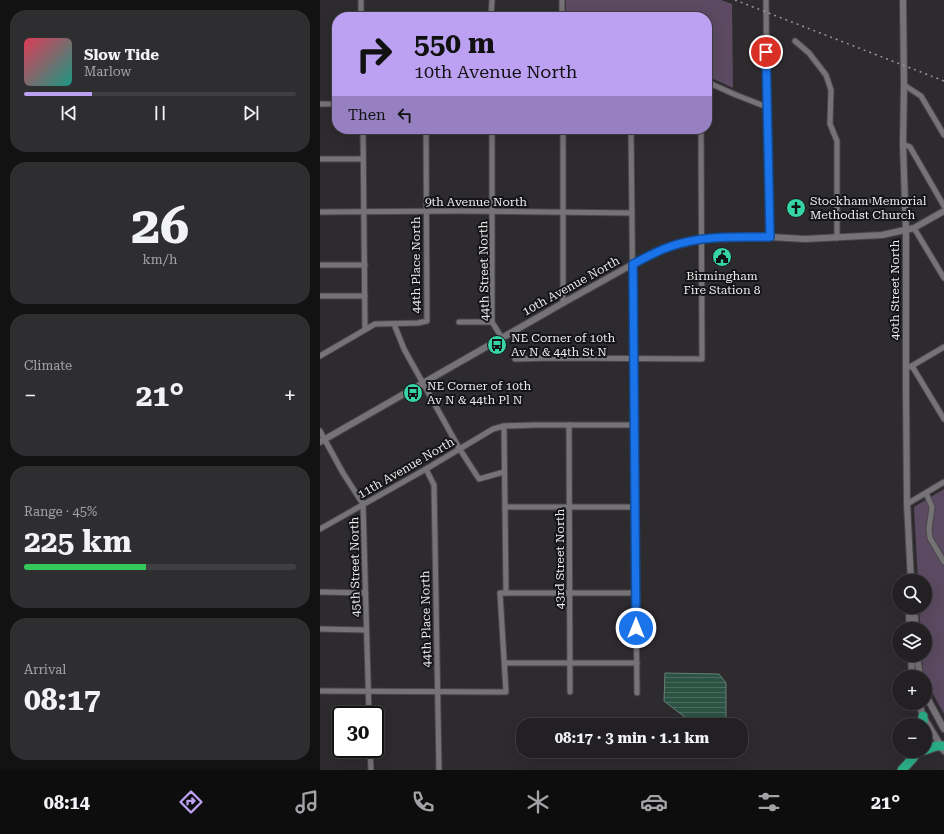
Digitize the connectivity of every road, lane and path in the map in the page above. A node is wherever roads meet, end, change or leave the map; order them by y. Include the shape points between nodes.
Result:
1 (361, 0) edge
2 (492, 0) edge
3 (562, 0) edge
4 (766, 0) edge
5 (903, 0) edge
6 (361, 12) edge
7 (491, 12) edge
8 (562, 12) edge
9 (794, 41) dead end
10 (712, 84) edge
11 (904, 85) junction
12 (320, 104) edge
13 (332, 104) edge
14 (767, 107) junction
15 (363, 134) edge
16 (426, 134) edge
17 (492, 134) edge
18 (562, 134) edge
19 (631, 134) edge
20 (701, 134) edge
21 (944, 135) edge
22 (903, 144) junction
23 (320, 159) edge
24 (363, 159) junction
25 (904, 201) junction
26 (837, 202) junction
27 (944, 206) edge
28 (493, 211) junction
29 (563, 211) junction
30 (944, 211) edge
31 (320, 212) edge
32 (364, 212) junction
33 (426, 212) junction
34 (632, 213) junction
35 (914, 228) junction
36 (906, 231) junction
37 (770, 237) junction
38 (837, 238) junction
39 (702, 239) junction
40 (633, 264) junction
41 (320, 265) edge
42 (365, 265) junction
43 (944, 278) edge
44 (320, 296) edge
45 (365, 296) junction
46 (563, 303) junction
47 (459, 322) dead end
48 (492, 322) junction
49 (394, 324) junction
50 (365, 329) junction
51 (502, 338) junction
52 (944, 347) edge
53 (320, 356) edge
54 (634, 358) junction
55 (516, 359) dead end
56 (912, 366) junction
57 (906, 370) junction
58 (423, 383) junction
59 (944, 419) edge
60 (569, 425) junction
61 (634, 425) junction
62 (504, 426) junction
63 (320, 431) edge
64 (323, 440) edge
65 (459, 448) junction
66 (426, 469) junction
67 (504, 472) junction
68 (944, 482) edge
69 (926, 493) junction
70 (363, 504) junction
71 (907, 504) junction
72 (505, 507) junction
73 (635, 507) junction
74 (570, 508) junction
75 (320, 529) edge
76 (944, 562) edge
77 (911, 574) edge
78 (320, 592) edge
79 (366, 593) junction
80 (503, 593) junction
81 (570, 593) junction
82 (636, 593) junction
83 (320, 629) edge
84 (366, 630) junction
85 (505, 663) junction
86 (570, 663) junction
87 (637, 663) junction
88 (320, 691) edge
89 (368, 692) junction
90 (438, 692) junction
91 (570, 692) dead end
92 (637, 693) dead end
93 (369, 706) edge
94 (932, 707) edge
95 (944, 729) edge
96 (932, 732) edge
97 (943, 747) edge
98 (932, 748) edge
99 (370, 758) edge
100 (911, 758) edge
101 (371, 770) edge
102 (439, 770) edge
103 (902, 770) edge

1 - 6 street
2 - 7 street
3 - 8 street
4 - 14 street
5 - 11 street, 40th Street North
9 - 26 street via 809,54 826,75 831,90 830,124 837,141
10 - 14 street
11 - 21 street via 921,96
11 - 22 street, 40th Street North
12 - 13 street
14 - 37 street
15 - 24 street
16 - 33 street, 44th Place North
17 - 28 street, 44th Street North
18 - 29 street
19 - 34 street
20 - 39 street
22 - 25 street, 40th Street North
22 - 27 street via 910,147
23 - 24 street
24 - 32 street
25 - 26 street
25 - 36 street, 40th Street North
26 - 38 street
28 - 29 street, 9th Avenue North
28 - 33 street, 9th Avenue North
28 - 48 street, 44th Street North
29 - 34 street, 9th Avenue North
29 - 46 street
30 - 35 street, 10th Avenue North
31 - 32 street, 9th Avenue North
32 - 33 street, 9th Avenue North
32 - 42 street
33 - 49 street, 44th Place North via 427,321
34 - 40 street
35 - 36 street, 10th Avenue North
35 - 43 street
36 - 38 street, 10th Avenue North
36 - 57 street, 40th Street North
37 - 38 street, 10th Avenue North
37 - 39 street, 10th Avenue North
39 - 40 street, 10th Avenue North via 669,247
39 - 54 street via 702,359
40 - 46 street, 10th Avenue North
40 - 54 street
41 - 42 street
42 - 45 street
44 - 45 street
45 - 50 street
46 - 51 street, 10th Avenue North
47 - 48 street
48 - 51 street, 44th Street North
49 - 50 street, 44th Place North via 375,324
49 - 58 street, 44th Place North via 404,349
50 - 53 street
51 - 58 street, 10th Avenue North
52 - 56 street
54 - 55 street
54 - 61 street
56 - 57 street
56 - 59 street
57 - 71 street, 40th Street North
58 - 64 street, 10th Avenue North
58 - 65 street, 44th Place North
60 - 61 street
60 - 62 street
60 - 74 street, 43rd Street North
61 - 73 street
62 - 65 street, 11th Avenue North via 493,429
62 - 67 street
63 - 64 street, 45th Street North
64 - 70 street, 45th Street North
65 - 66 street, 11th Avenue North
65 - 67 street, 44th Place North via 479,479
66 - 70 street, 11th Avenue North
66 - 90 street, 44th Place North via 434,485
67 - 72 street
68 - 69 street
69 - 71 street
69 - 76 street via 932,507 930,538
70 - 75 street, 11th Avenue North
70 - 79 street, 45th Street North
71 - 77 street, 40th Street North
72 - 74 street
72 - 80 street
73 - 74 street
73 - 82 street
74 - 81 street, 43rd Street North
78 - 79 street
79 - 84 street, 45th Street North
80 - 81 street
80 - 85 street
81 - 82 street
81 - 86 street, 43rd Street North
82 - 87 street
83 - 84 street
84 - 89 street, 45th Street North
85 - 86 street
85 - 90 street via 506,692
86 - 87 street
86 - 91 street, 43rd Street North
87 - 92 street
88 - 89 street
89 - 90 street
89 - 93 street, 45th Street North
90 - 102 street, 44th Place North
94 - 95 street
96 - 97 street
97 - 98 highway
99 - 101 street
100 - 103 highway

